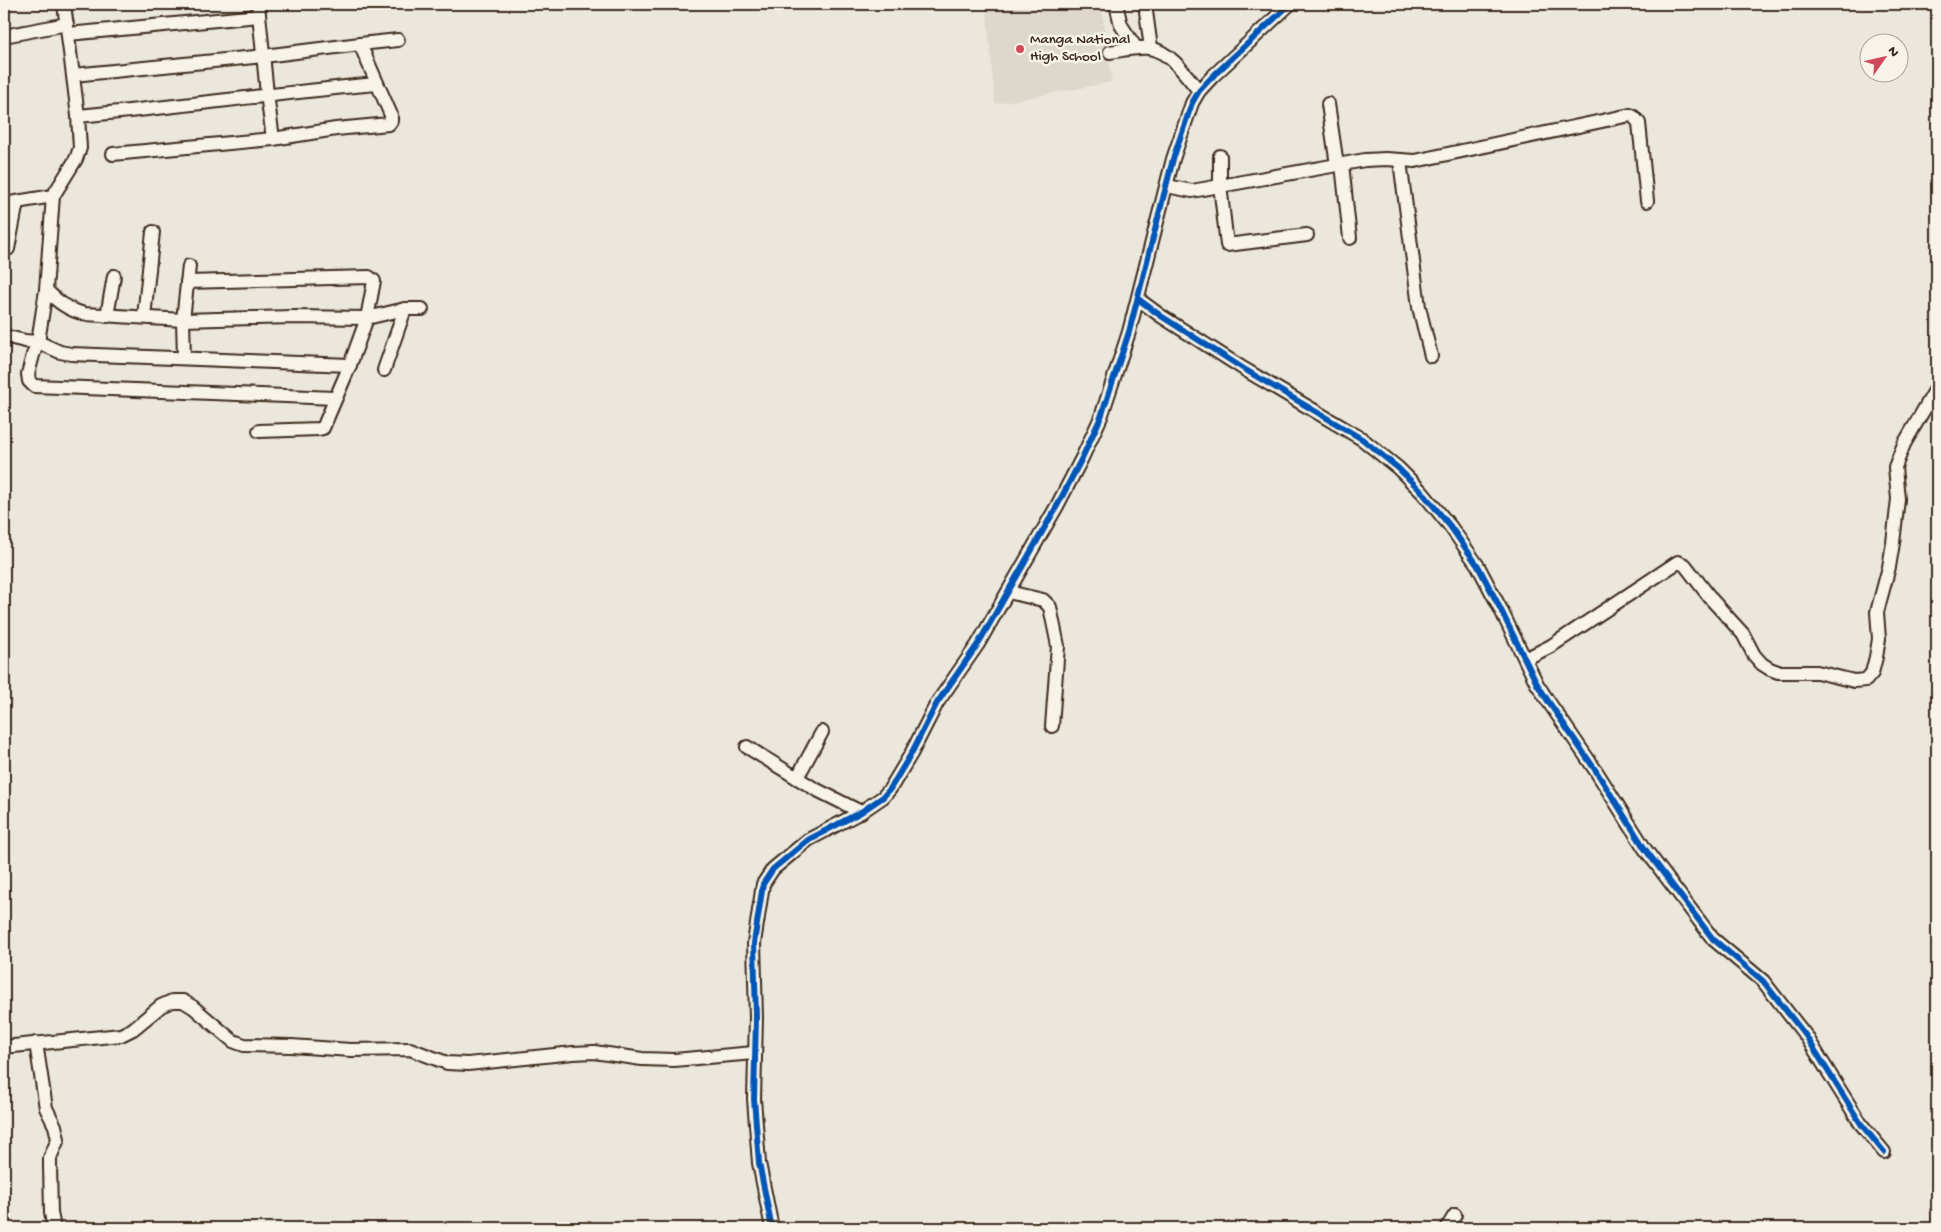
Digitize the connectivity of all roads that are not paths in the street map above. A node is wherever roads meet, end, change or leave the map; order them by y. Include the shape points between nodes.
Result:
1 (64, 4) edge
2 (1116, 4) edge
3 (1145, 4) edge
4 (1290, 4) edge
5 (258, 10) edge
6 (68, 29) junction
7 (4, 36) edge
8 (398, 40) dead end
9 (360, 44) junction
10 (1136, 48) junction
11 (1151, 48) junction
12 (1110, 52) dead end
13 (264, 56) junction
14 (73, 75) junction
15 (377, 84) junction
16 (1199, 91) junction
17 (267, 94) junction
18 (1328, 104) dead end
19 (78, 116) junction
20 (273, 139) junction
21 (113, 154) dead end
22 (1220, 156) dead end
23 (1400, 161) junction
24 (1340, 165) junction
25 (1220, 185) junction
26 (1167, 186) junction
27 (53, 196) junction
28 (1647, 201) dead end
29 (17, 202) junction
30 (4, 204) edge
31 (153, 232) dead end
32 (1307, 234) dead end
33 (1350, 238) dead end
34 (8, 249) dead end
35 (189, 266) dead end
36 (114, 276) dead end
37 (187, 282) junction
38 (46, 290) junction
39 (1138, 299) junction
40 (405, 309) junction
41 (422, 309) dead end
42 (107, 316) junction
43 (144, 317) junction
44 (367, 318) junction
45 (183, 320) junction
46 (4, 336) edge
47 (38, 342) junction
48 (1431, 356) dead end
49 (184, 358) junction
50 (350, 365) junction
51 (384, 370) dead end
52 (1937, 387) edge
53 (335, 398) junction
54 (259, 431) dead end
55 (1008, 592) junction
56 (1525, 659) junction
57 (1052, 726) dead end
58 (822, 732) dead end
59 (747, 747) dead end
60 (797, 778) junction
61 (861, 812) junction
62 (36, 1043) junction
63 (4, 1047) edge
64 (754, 1053) junction
65 (1884, 1152) dead end
66 (1455, 1215) dead end
67 (54, 1228) edge
68 (772, 1228) edge
69 (1447, 1228) edge

1 - 6 street
2 - 10 street via 1121,24
3 - 11 street
4 - 16 street
5 - 6 street
5 - 13 street
6 - 7 street
6 - 14 street
8 - 9 street
9 - 13 street
9 - 15 street
10 - 11 street
10 - 12 street
11 - 16 street via 1169,59
13 - 14 street
13 - 17 street
14 - 19 street
15 - 17 street
15 - 20 street via 391,115 388,124
16 - 26 street via 1186,116
17 - 19 street
17 - 20 street
18 - 24 street
19 - 27 street via 78,154
20 - 21 street
22 - 25 street
23 - 24 street via 1374,159
23 - 28 street via 1415,161 1634,116 1639,123
23 - 48 street via 1419,307
24 - 25 street
24 - 33 street
25 - 26 street via 1192,191
25 - 32 street via 1227,244
26 - 39 street
27 - 29 street
27 - 38 street
29 - 30 street
29 - 34 street
31 - 43 street
35 - 37 street
36 - 42 street
37 - 44 street via 369,277 375,283
37 - 45 street
38 - 42 street via 73,312
38 - 47 street
39 - 55 street via 1101,416 1082,458
39 - 56 street via 1244,369 1351,431 1398,468 1450,526 1478,566
40 - 41 street
40 - 44 street
40 - 51 street
42 - 43 street
43 - 45 street
44 - 45 street
44 - 50 street
45 - 49 street
46 - 47 street
47 - 49 street via 72,354
47 - 53 street via 28,374 34,386
49 - 50 street
50 - 53 street
52 - 56 street via 1904,444 1895,467 1898,499 1893,543 1877,612 1879,639 1876,657 1866,680 1854,682 1817,672 1778,672 1762,664 1742,634 1685,565 1678,562 1551,646
53 - 54 street via 321,429
55 - 57 street via 1043,600 1050,607 1058,646
55 - 61 street via 978,644 937,703 890,789
56 - 65 street via 1548,701 1645,849 1713,939 1757,974 1806,1036 1861,1124
58 - 60 street
59 - 60 street
60 - 61 street
61 - 64 street via 808,840 773,869 763,884 755,936
62 - 63 street
62 - 64 street via 121,1035 162,1006 172,1001 183,1001 227,1037 244,1045 410,1049 447,1063 468,1064 594,1052 674,1060
62 - 67 street via 46,1108 58,1139 50,1158 50,1213
64 - 68 street via 759,1163
66 - 69 street

